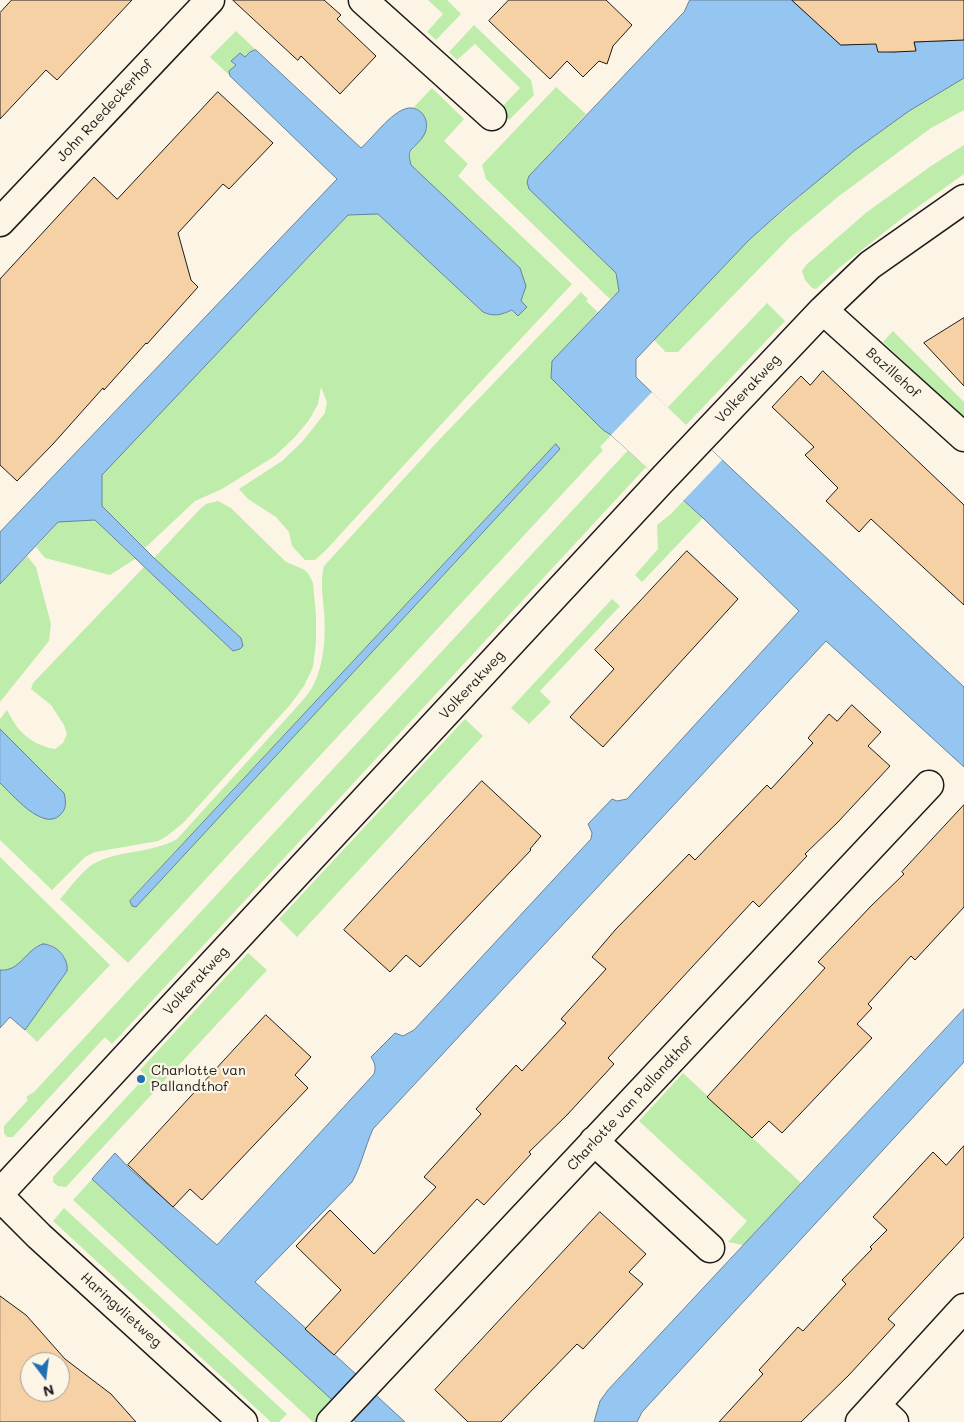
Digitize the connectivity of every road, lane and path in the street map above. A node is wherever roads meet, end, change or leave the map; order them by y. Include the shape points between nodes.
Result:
1 (210, 0) edge
2 (363, 0) edge
3 (492, 116) dead end
4 (964, 199) edge
5 (0, 222) edge
6 (823, 310) junction
7 (964, 436) edge
8 (928, 785) dead end
9 (594, 1141) junction
10 (0, 1195) edge
11 (710, 1248) dead end
12 (964, 1308) edge
13 (877, 1416) edge
14 (243, 1422) edge
15 (331, 1422) edge

1 - 5 street, John Raedeckerhof
2 - 3 street
4 - 6 street, Volkerakweg via 870,265
6 - 7 street, Bazillehof
6 - 10 street, Volkerakweg
8 - 9 street, Charlotte van Pallandthof
9 - 11 street
9 - 15 street, Charlotte van Pallandthof
10 - 14 street, Haringvlietweg via 39,1236
12 - 13 street

